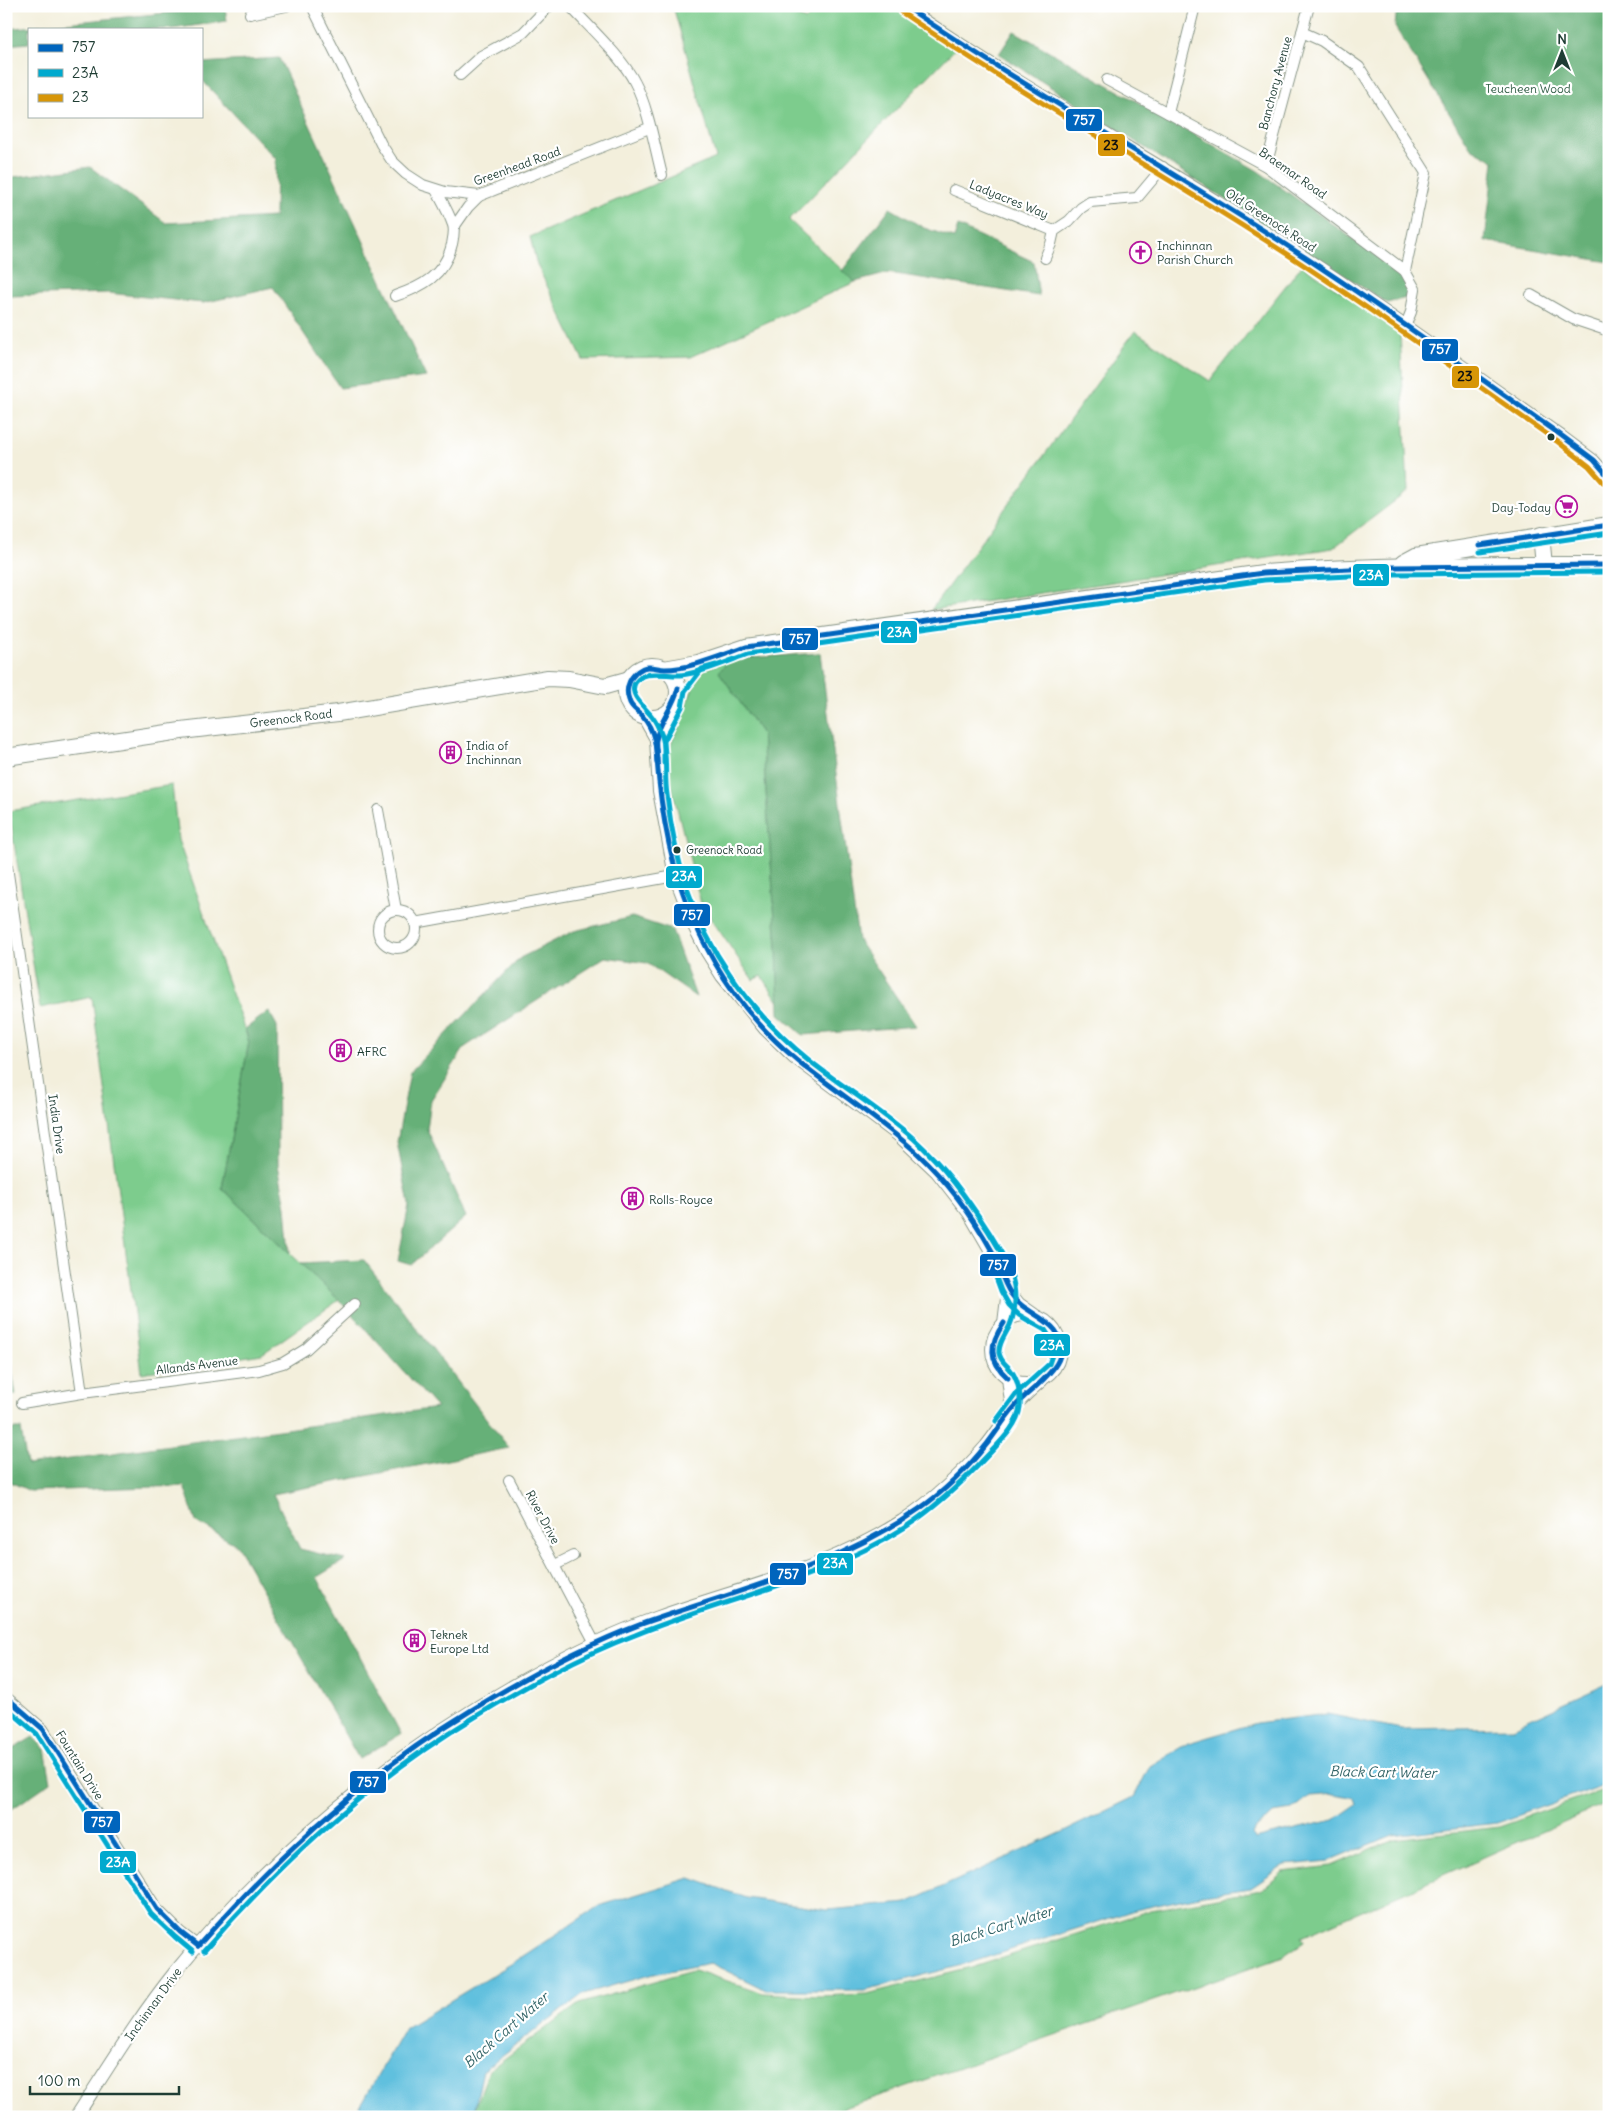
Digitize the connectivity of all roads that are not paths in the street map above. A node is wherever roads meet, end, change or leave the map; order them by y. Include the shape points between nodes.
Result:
1 (286, 6) edge
2 (312, 6) edge
3 (549, 6) edge
4 (570, 6) edge
5 (905, 6) edge
6 (1195, 6) edge
7 (1309, 6) edge
8 (250, 14) dead end
9 (1302, 32) junction
10 (460, 75) dead end
11 (1107, 80) dead end
12 (1168, 113) junction
13 (649, 128) junction
14 (1266, 166) junction
15 (1163, 167) junction
16 (662, 175) dead end
17 (436, 190) junction
18 (954, 190) dead end
19 (479, 196) junction
20 (454, 227) junction
21 (1054, 230) junction
22 (1045, 258) dead end
23 (1405, 271) junction
24 (1531, 295) dead end
25 (395, 296) dead end
26 (1405, 327) junction
27 (1609, 331) edge
28 (1608, 475) edge
29 (1609, 525) edge
30 (1537, 535) junction
31 (1544, 565) junction
32 (1609, 565) edge
33 (1396, 566) junction
34 (698, 663) junction
35 (664, 669) junction
36 (630, 679) junction
37 (605, 686) junction
38 (678, 688) junction
39 (630, 704) junction
40 (669, 712) junction
41 (643, 716) junction
42 (656, 739) junction
43 (6, 758) edge
44 (378, 810) dead end
45 (6, 859) edge
46 (676, 876) junction
47 (396, 910) junction
48 (415, 923) junction
49 (1008, 1290) junction
50 (355, 1304) dead end
51 (1036, 1316) junction
52 (1004, 1323) junction
53 (1008, 1378) junction
54 (1042, 1380) junction
55 (82, 1393) junction
56 (22, 1403) dead end
57 (1012, 1410) junction
58 (510, 1480) dead end
59 (573, 1556) dead end
60 (555, 1565) junction
61 (595, 1643) junction
62 (6, 1697) edge
63 (198, 1946) junction
64 (76, 2117) edge

1 - 8 street
2 - 17 street, Greenhead Road via 392,161 406,174
3 - 10 street via 523,33 481,56
4 - 13 street via 634,80
5 - 15 street, Old Greenock Road via 1035,91
6 - 12 street
7 - 9 street, Banchory Avenue
9 - 14 street, Banchory Avenue
9 - 23 street via 1322,41 1359,67 1426,173
11 - 12 street, Braemar Road
12 - 14 street, Braemar Road
13 - 16 street
13 - 19 street, Greenhead Road
14 - 23 street, Braemar Road
15 - 21 street via 1136,198 1090,202
15 - 26 street, Old Greenock Road via 1327,271
17 - 19 street, Greenhead Road
17 - 20 street
18 - 21 street, Ladyacres Way
19 - 20 street
20 - 25 street via 443,268 418,288
21 - 22 street
23 - 26 street via 1415,289
24 - 27 street via 1573,319
26 - 28 street, Old Greenock Road via 1562,436
29 - 30 main road
30 - 31 main road
30 - 33 main road via 1416,556
31 - 32 main road
31 - 33 main road
33 - 34 main road via 1264,573 746,647
34 - 35 main road
34 - 38 main road
35 - 36 main road via 645,667
35 - 38 main road via 675,679
36 - 37 main road, Greenock Road
36 - 39 main road via 626,694
37 - 39 main road, Greenock Road
37 - 43 main road, Greenock Road via 548,678 338,713 181,731
38 - 40 main road via 677,699
39 - 41 main road
40 - 41 main road via 656,718
40 - 42 street
41 - 42 street
42 - 46 street via 659,791
44 - 47 street
45 - 55 street, India Drive
46 - 48 street
46 - 49 street via 707,952 747,1009 794,1057 898,1135 937,1172 969,1213 998,1263
47 - 48 street via 408,913
47 - 48 street via 385,915 379,926 381,937 390,946 402,947 412,941
49 - 51 street via 1019,1304
49 - 52 street
50 - 55 street, Allands Avenue via 306,1349 283,1363 259,1370
51 - 52 street via 1019,1316
51 - 54 street via 1055,1329 1060,1346 1058,1363
52 - 53 street via 996,1332 992,1355 996,1366
53 - 54 street via 1019,1383
53 - 57 street
54 - 57 street, Inchinnan Drive
55 - 56 street, Allands Avenue
57 - 61 street, Inchinnan Drive via 964,1472 922,1507 869,1540 799,1572 636,1626
58 - 60 street, River Drive
59 - 60 street
60 - 61 street, River Drive
61 - 63 street, Inchinnan Drive via 464,1714 366,1783 286,1852
62 - 63 street, Fountain Drive via 43,1729 157,1909
63 - 64 street, Inchinnan Drive via 143,2015

